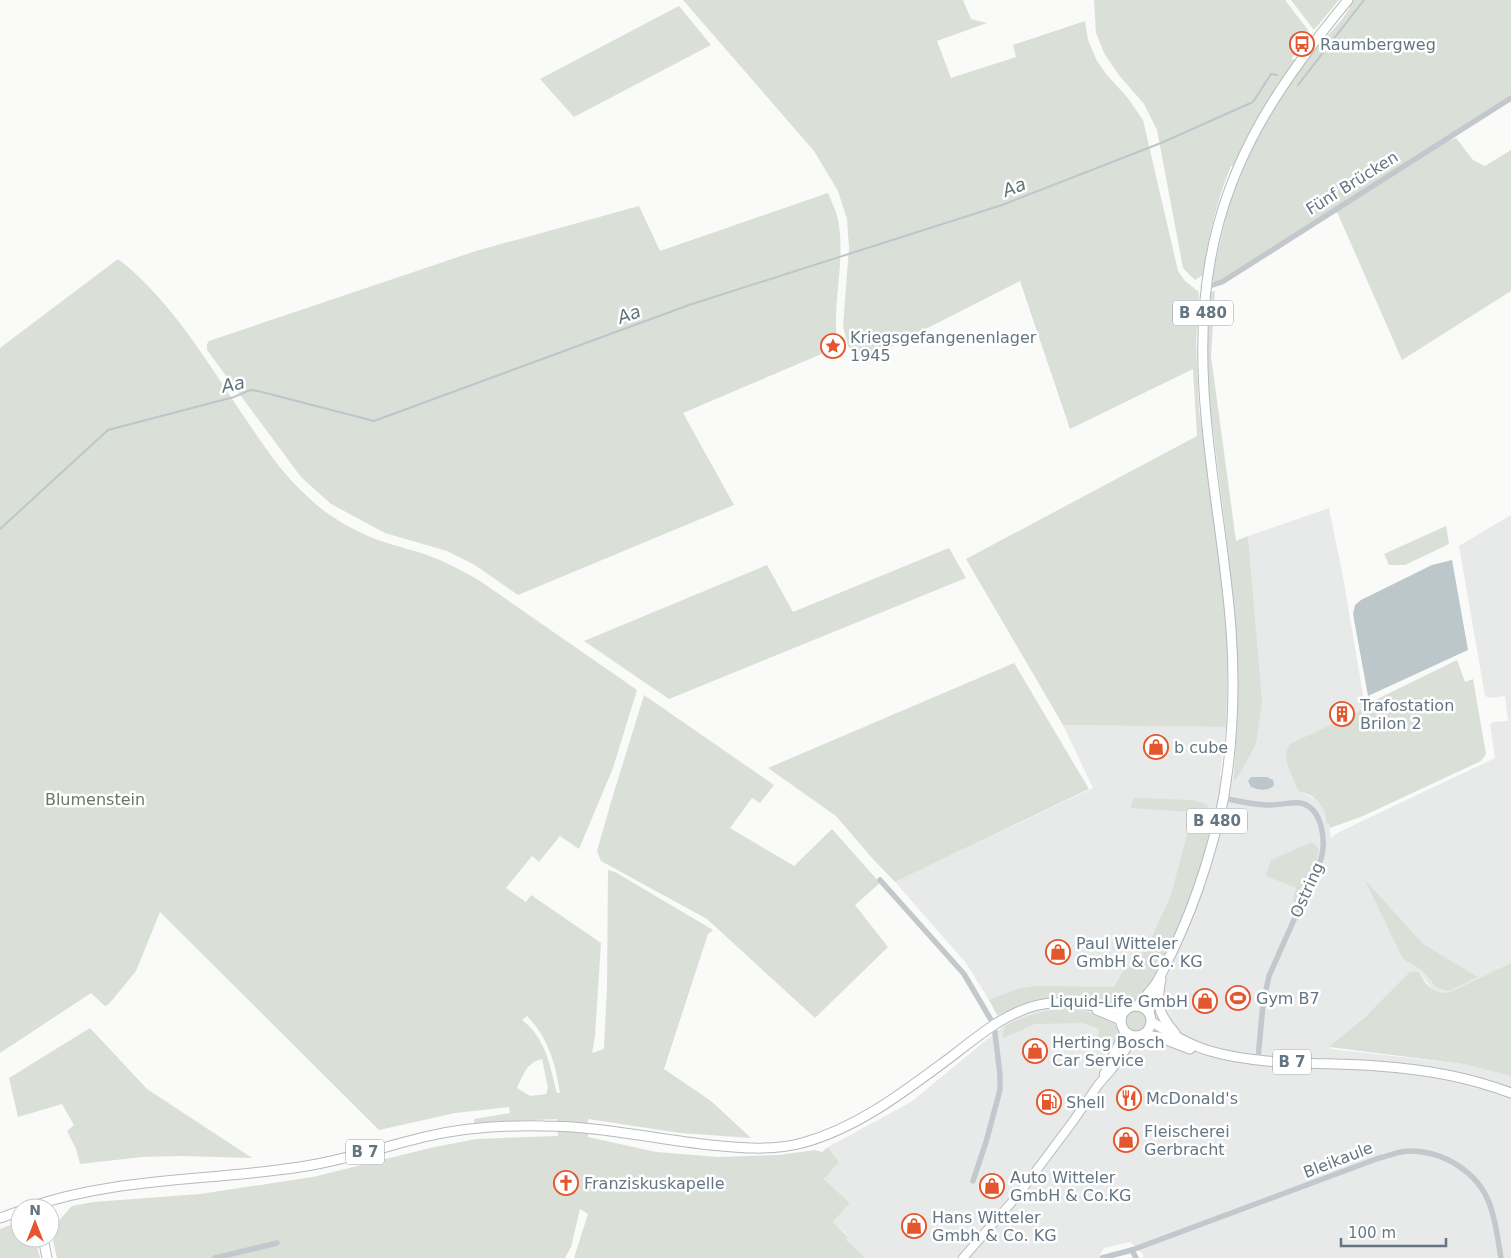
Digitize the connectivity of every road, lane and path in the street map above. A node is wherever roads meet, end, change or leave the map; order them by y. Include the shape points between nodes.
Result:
1 (1348, 0) edge
2 (1511, 98) edge
3 (1206, 287) junction
4 (1224, 798) junction
5 (880, 880) dead end
6 (1162, 971) junction
7 (1155, 985) junction
8 (1087, 1006) junction
9 (1137, 1006) junction
10 (1126, 1010) junction
11 (1149, 1012) junction
12 (1121, 1020) junction
13 (1152, 1022) junction
14 (994, 1025) junction
15 (1125, 1031) junction
16 (1141, 1036) junction
17 (1180, 1039) junction
18 (1209, 1051) junction
19 (1258, 1059) junction
20 (1098, 1084) junction
21 (1511, 1093) edge
22 (973, 1182) dead end
23 (60, 1198) edge
24 (277, 1243) dead end
25 (1130, 1251) junction
26 (214, 1258) edge
27 (964, 1258) edge
28 (1102, 1258) edge
29 (1136, 1258) edge
30 (1501, 1258) edge

1 - 3 main road, B 480 via 1290,73 1253,134 1220,218
2 - 3 street, Fünf Brücken via 1222,282
3 - 4 main road, B 480 via 1203,400 1233,662 1230,751
4 - 6 main road, B 480 via 1199,886 1184,927
4 - 19 street, Ostring via 1263,805 1305,804 1316,815 1324,835 1321,859 1266,984
5 - 14 street via 964,974
6 - 7 main road, B 480
6 - 17 main road via 1159,1009
7 - 9 main road, B 480
7 - 11 main road, B 480
8 - 10 main road, B 7
8 - 12 main road, B 7
8 - 14 main road, B 7 via 1059,1003 1034,1006
9 - 10 main road, B 7
9 - 11 main road
10 - 12 main road
11 - 13 main road
12 - 15 main road
13 - 16 main road
13 - 17 main road, B 7
14 - 22 street via 1000,1090
14 - 23 main road, B 7 via 875,1111 801,1143 734,1148 579,1128 477,1128 427,1136 305,1166 105,1188
15 - 16 main road, B 7 via 1131,1036
15 - 20 street
16 - 18 main road, B 7 via 1159,1037 1192,1049
16 - 20 street via 1129,1045
17 - 18 main road, B 7
18 - 19 main road, B 7
19 - 21 main road, B 7 via 1409,1069 1450,1076
20 - 27 street via 1018,1195
24 - 26 street
25 - 28 street, Bleikaule
25 - 29 street
25 - 30 street, Bleikaule via 1379,1158 1409,1151 1444,1158 1474,1178 1490,1203

